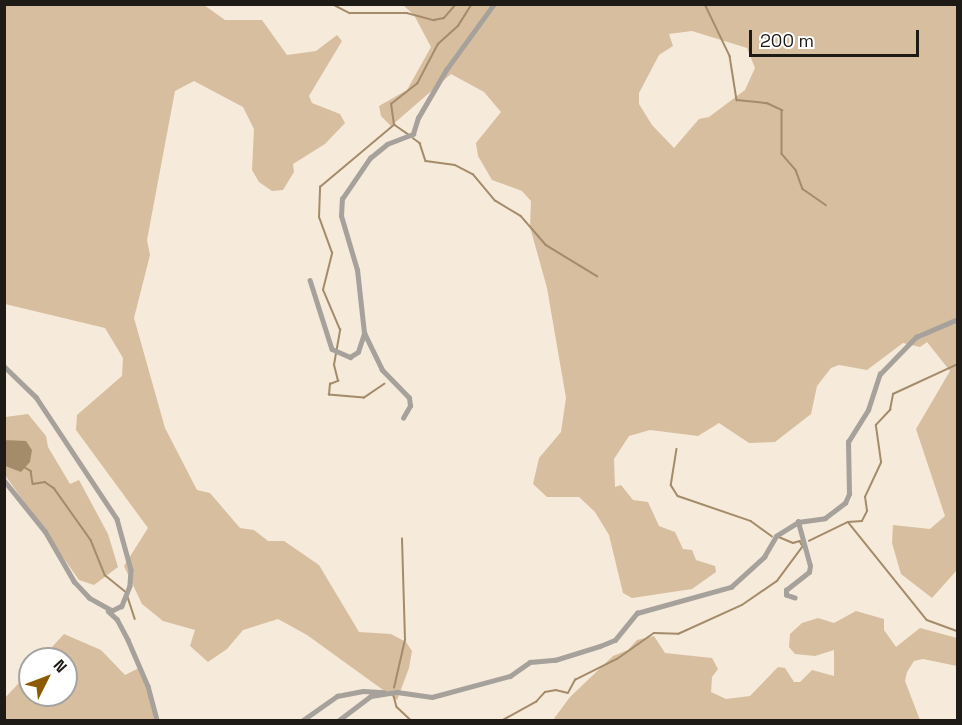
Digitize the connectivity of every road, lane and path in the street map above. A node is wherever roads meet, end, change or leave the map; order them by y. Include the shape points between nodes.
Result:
1 (494, 4) edge
2 (310, 280) dead end
3 (957, 319) edge
4 (364, 333) junction
5 (4, 366) edge
6 (403, 418) dead end
7 (4, 481) edge
8 (798, 522) junction
9 (89, 598) junction
10 (795, 598) dead end
11 (387, 693) junction
12 (157, 720) edge
13 (303, 720) edge
14 (339, 720) edge

1 - 4 street via 446,70 417,118 413,135 392,141 376,153 344,192 341,216 357,270
2 - 4 street via 332,349 350,357 358,352
3 - 8 street via 916,337 880,374 868,410 848,442 848,499 825,518
4 - 6 street via 382,370 409,398 410,406
5 - 9 street via 36,397 59,436 110,505 125,538 131,570 125,603 112,611
7 - 9 street via 45,532 74,582
8 - 10 street via 810,566 809,573 786,590 788,597
8 - 11 street via 776,536 764,556 731,587 637,614 608,644 555,660 530,662 510,676 432,697
9 - 12 street via 123,627 148,686
11 - 13 street via 363,691 337,696
11 - 14 street via 363,699

